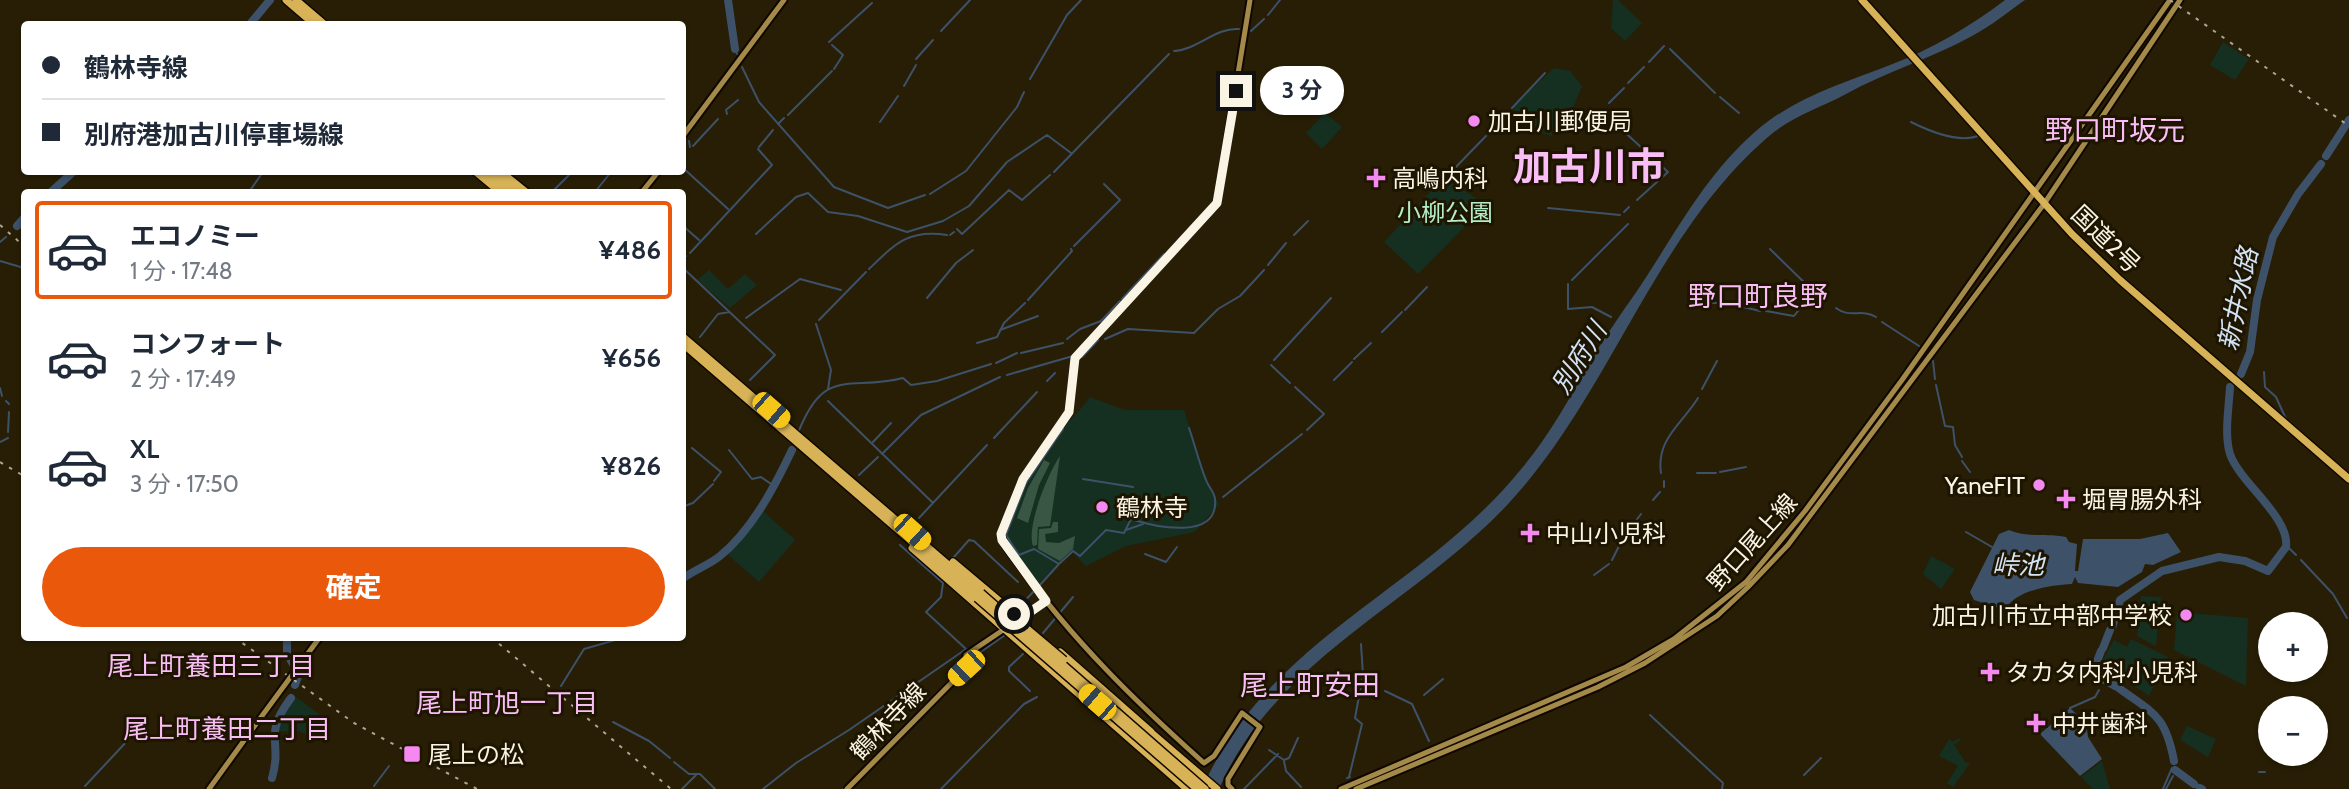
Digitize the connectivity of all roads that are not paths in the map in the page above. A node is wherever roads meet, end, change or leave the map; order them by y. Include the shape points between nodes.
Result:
1 (286, 0) edge
2 (296, 0) edge
3 (784, 0) edge
4 (1250, 0) edge
5 (1862, 0) edge
6 (2170, 0) edge
7 (2180, 0) edge
8 (310, 21) edge
9 (320, 21) edge
10 (686, 133) edge
11 (481, 175) edge
12 (489, 175) edge
13 (505, 175) edge
14 (656, 175) edge
15 (505, 189) edge
16 (522, 189) edge
17 (644, 189) edge
18 (2035, 194) junction
19 (2045, 204) junction
20 (686, 338) edge
21 (686, 348) edge
22 (714, 366) junction
23 (2349, 479) edge
24 (908, 533) junction
25 (979, 595) junction
26 (990, 601) junction
27 (1046, 601) junction
28 (1020, 619) junction
29 (1004, 629) junction
30 (317, 641) edge
31 (1152, 732) junction
32 (1230, 787) edge
33 (209, 789) edge
34 (847, 789) edge
35 (1187, 789) edge
36 (1198, 789) edge
37 (1205, 789) edge
38 (1217, 789) edge
39 (1341, 789) edge
40 (1356, 789) edge

1 - 8 highway
2 - 9 highway
3 - 10 main road
4 - 27 main road via 1217,203 1075,358 1069,412 1023,479 1001,534
5 - 18 highway, 国道2号
6 - 18 main road, 野口尾上線
7 - 19 main road, 野口尾上線
11 - 15 highway
12 - 15 highway
13 - 16 highway
14 - 17 main road
18 - 19 highway, 国道2号
18 - 39 main road, 野口尾上線 via 1805,511 1763,563 1721,604 1661,648 1626,667
19 - 23 highway, 国道2号 via 2114,274
19 - 40 main road, 野口尾上線 via 1788,545 1734,601 1691,636 1636,669
20 - 22 highway
21 - 22 highway
22 - 24 highway
24 - 25 highway
24 - 28 highway via 922,535
24 - 29 highway via 910,546
25 - 26 highway, bridge
25 - 36 highway, bridge
26 - 31 highway, bridge
26 - 37 highway, bridge
27 - 28 main road, 鶴林寺線
27 - 32 main road via 1124,688 1204,763 1244,714 1258,725 1233,769
28 - 29 main road, 鶴林寺線
28 - 31 highway
29 - 34 main road, 鶴林寺線 via 966,655 966,668
29 - 35 highway
30 - 33 main road, bridge
31 - 38 highway

